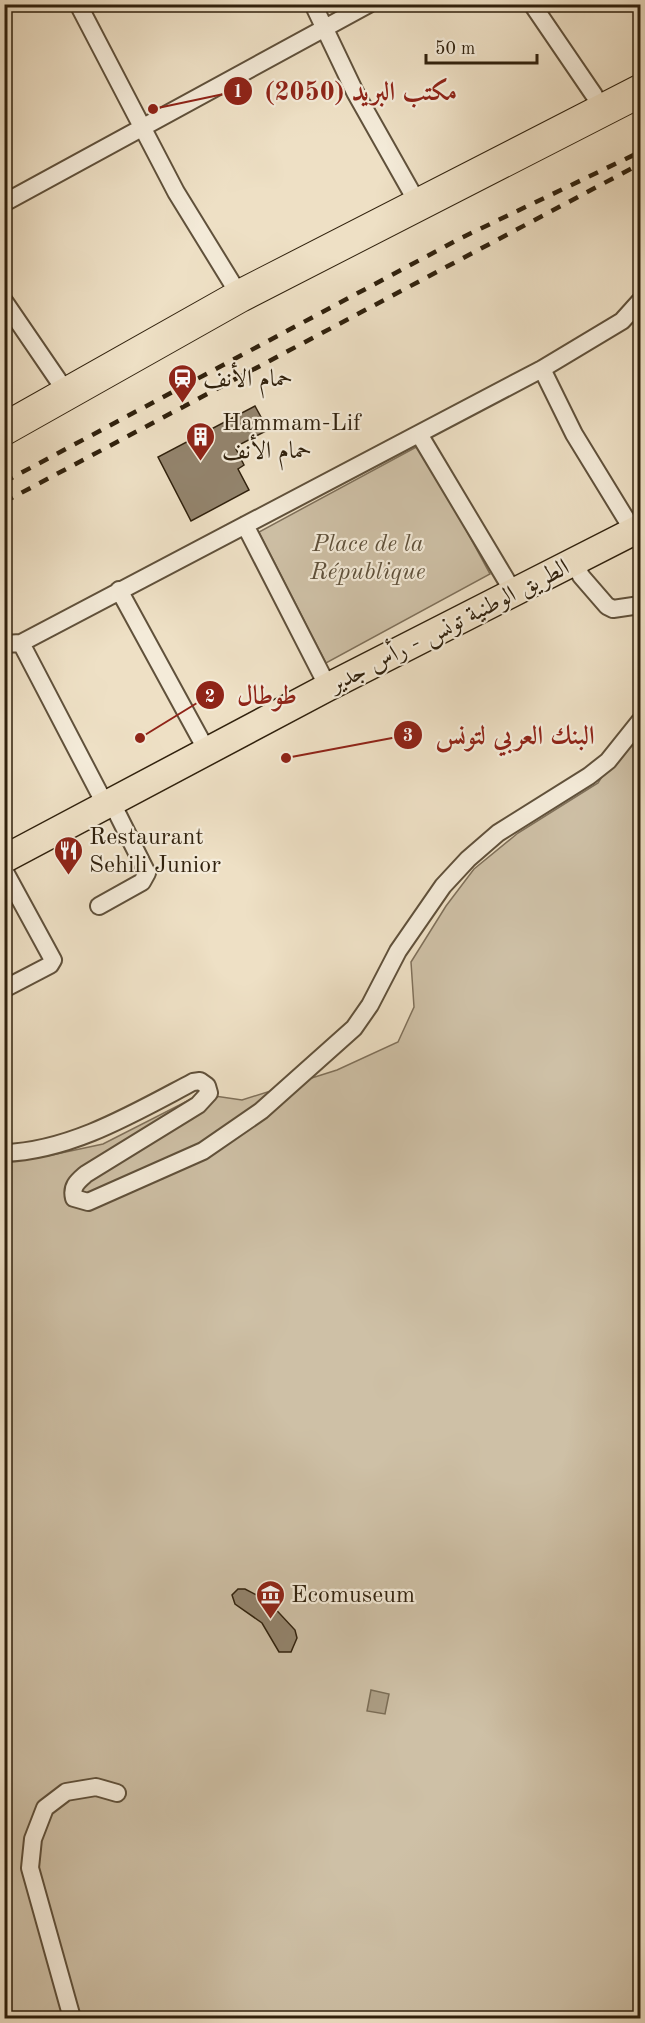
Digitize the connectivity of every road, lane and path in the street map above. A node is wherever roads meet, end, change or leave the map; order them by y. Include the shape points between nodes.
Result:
1 (78, 4) edge
2 (313, 4) edge
3 (369, 4) edge
4 (532, 4) edge
5 (324, 28) junction
6 (640, 71) edge
7 (640, 91) edge
8 (594, 95) junction
9 (143, 128) junction
10 (412, 193) junction
11 (4, 203) edge
12 (237, 290) junction
13 (4, 301) edge
14 (640, 301) edge
15 (542, 369) junction
16 (58, 380) junction
17 (4, 409) edge
18 (4, 429) edge
19 (419, 434) junction
20 (245, 525) junction
21 (637, 530) edge
22 (575, 562) junction
23 (119, 590) junction
24 (514, 593) junction
25 (640, 605) edge
26 (13, 643) edge
27 (328, 687) junction
28 (640, 721) edge
29 (207, 751) junction
30 (109, 805) junction
31 (4, 859) edge
32 (4, 870) edge
33 (99, 906) dead end
34 (4, 989) edge
35 (4, 1153) edge
36 (117, 1793) dead end
37 (72, 2019) edge

1 - 9 street
2 - 5 street
3 - 5 street
4 - 8 street
5 - 9 street
5 - 10 street
6 - 8 highway
7 - 12 highway
8 - 10 highway
9 - 11 street
9 - 12 street via 176,192
10 - 12 highway
12 - 16 highway
12 - 18 highway
13 - 16 street
14 - 15 street via 622,321
15 - 19 street
15 - 21 street via 574,434
16 - 17 highway
19 - 20 street
19 - 24 street
20 - 23 street
20 - 27 street
21 - 22 main road, الطريق الوطنية تونس - رأس جدير
22 - 24 main road, الطريق الوطنية تونس - رأس جدير
22 - 25 street via 581,576 607,606 613,609
23 - 26 street
23 - 29 street
24 - 27 main road, الطريق الوطنية تونس - رأس جدير
26 - 30 street
27 - 29 main road, الطريق الوطنية تونس - رأس جدير
28 - 35 street via 608,760 589,776 498,833 468,859 398,951 354,1028 241,1127 168,1169 88,1202 74,1198 74,1184 198,1105 209,1093 207,1086 193,1082 98,1129 46,1147
29 - 30 main road, الطريق الوطنية تونس - رأس جدير
30 - 31 main road, الطريق الوطنية تونس - رأس جدير
30 - 33 street via 147,873 142,882
32 - 34 street via 53,960
36 - 37 street via 96,1787 66,1792 39,1817 32,1846 30,1868

